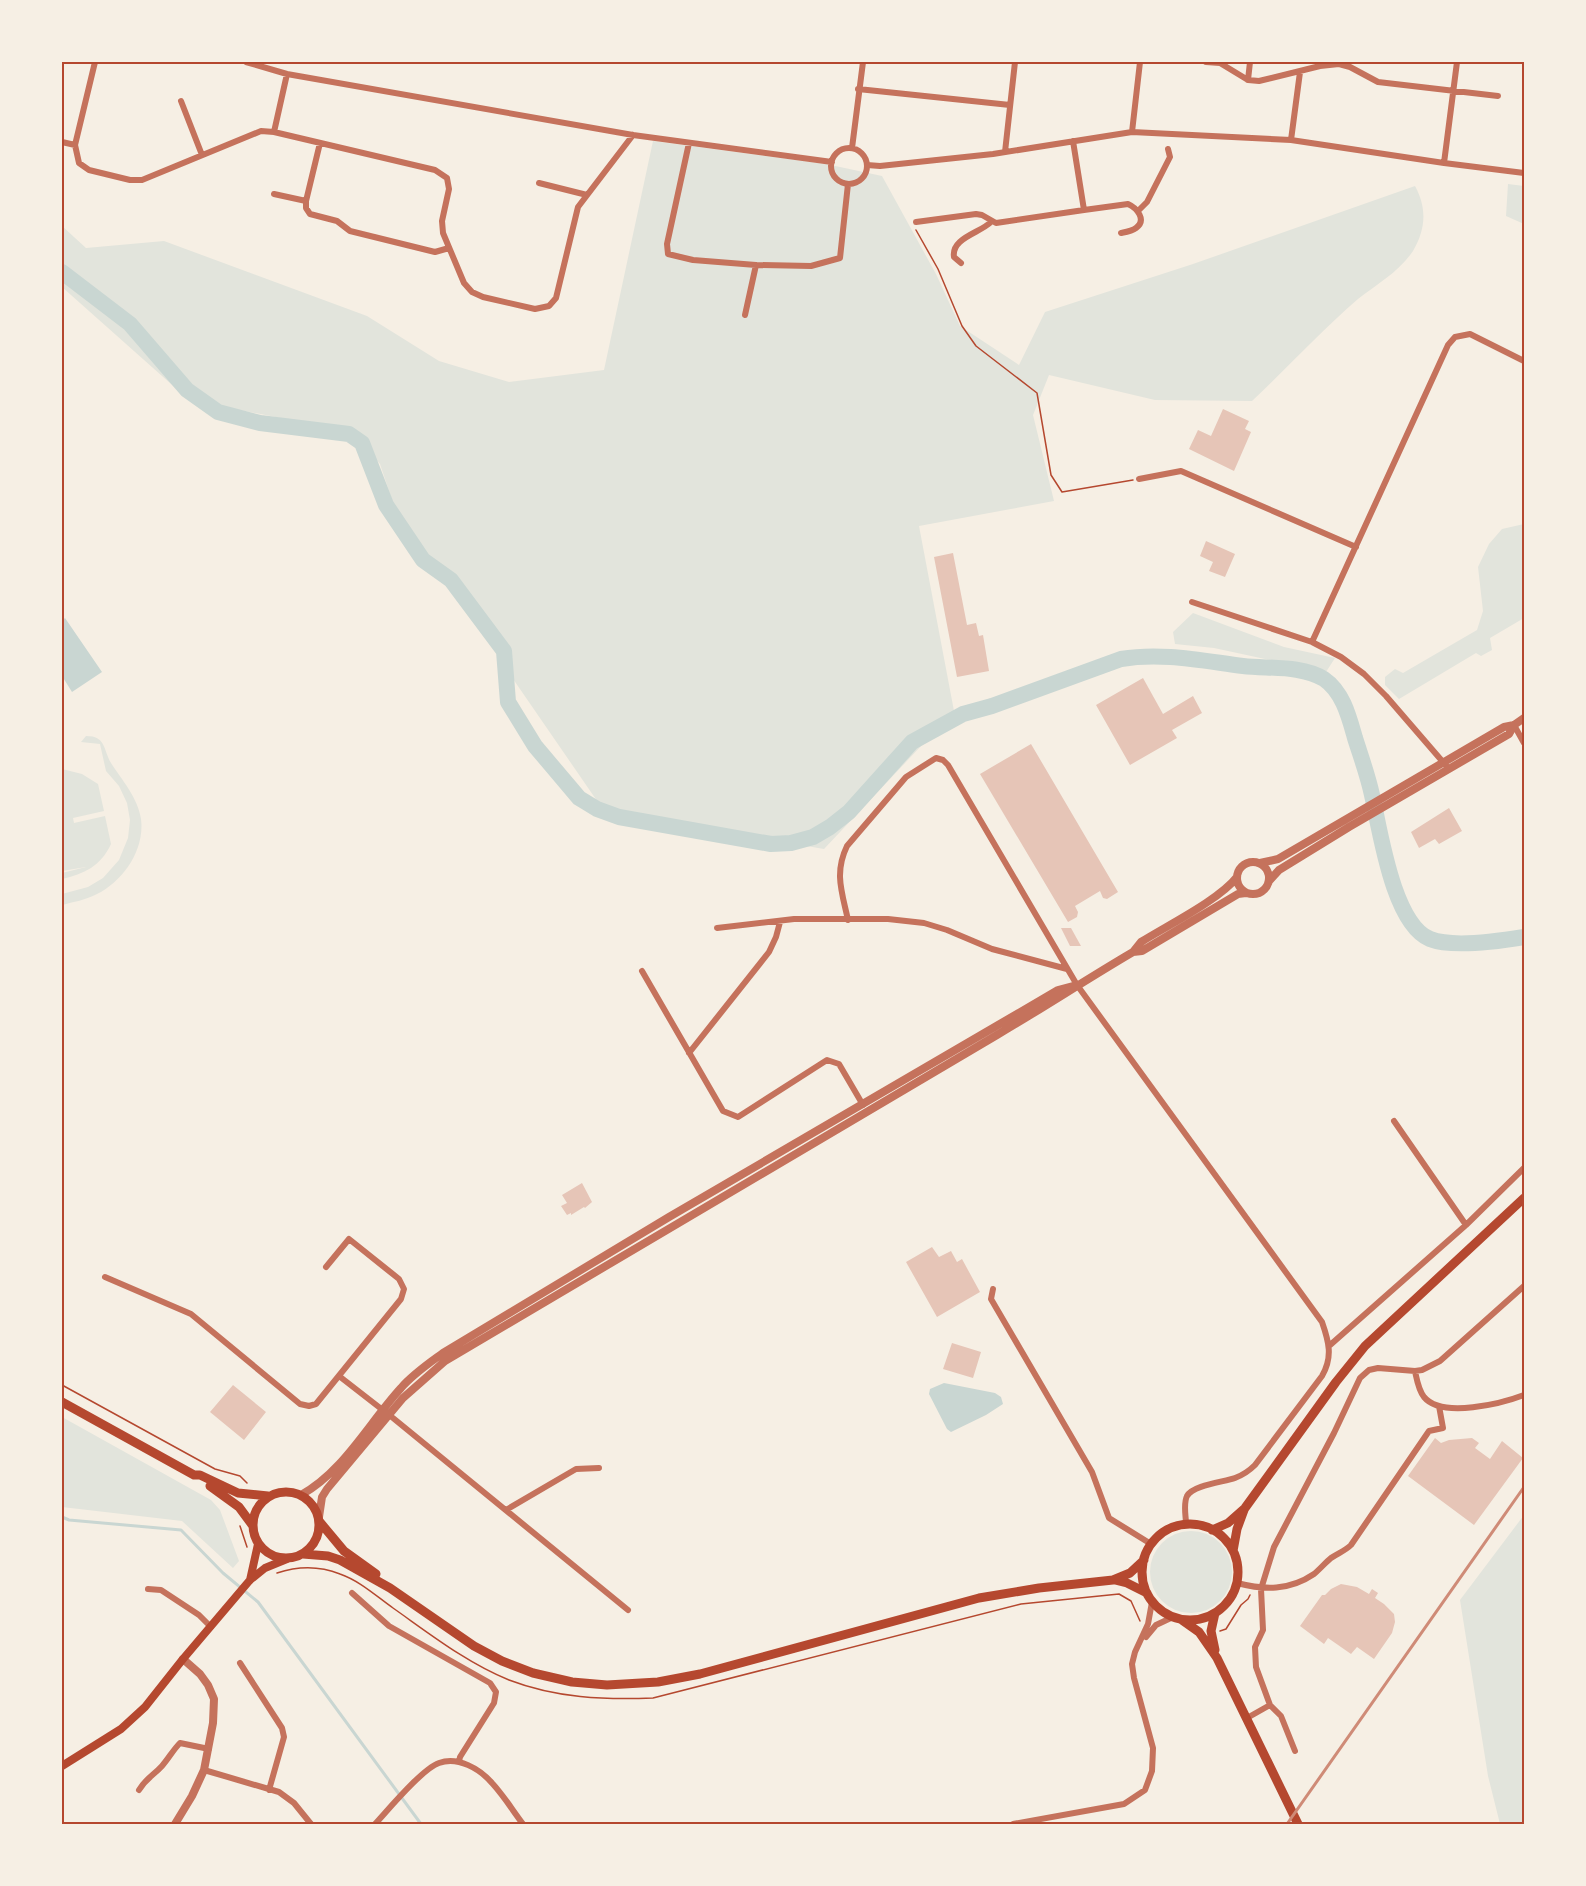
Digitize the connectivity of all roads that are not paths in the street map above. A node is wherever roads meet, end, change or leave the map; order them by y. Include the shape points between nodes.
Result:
1 (95, 62) edge
2 (246, 62) edge
3 (863, 62) edge
4 (1015, 62) edge
5 (1140, 62) edge
6 (1206, 62) edge
7 (1250, 62) edge
8 (1458, 62) edge
9 (1350, 64) edge
10 (1300, 72) junction
11 (286, 74) junction
12 (1248, 80) junction
13 (858, 89) junction
14 (1454, 91) junction
15 (1498, 96) dead end
16 (181, 101) dead end
17 (1010, 105) junction
18 (274, 132) junction
19 (1132, 132) junction
20 (633, 135) junction
21 (1291, 140) junction
22 (62, 141) edge
23 (1073, 141) junction
24 (689, 142) junction
25 (320, 143) junction
26 (75, 145) junction
27 (852, 148) junction
28 (1168, 149) dead end
29 (1005, 152) junction
30 (202, 155) junction
31 (832, 162) junction
32 (1444, 164) junction
33 (867, 165) junction
34 (1524, 173) edge
35 (539, 183) dead end
36 (848, 184) junction
37 (274, 194) dead end
38 (587, 195) junction
39 (306, 201) junction
40 (1084, 210) junction
41 (1138, 211) junction
42 (916, 222) road end
43 (991, 222) junction
44 (1121, 233) dead end
45 (449, 248) junction
46 (961, 263) dead end
47 (756, 265) junction
48 (745, 315) dead end
49 (1524, 361) edge
50 (1139, 479) road end
51 (1356, 547) junction
52 (1192, 602) dead end
53 (1312, 642) junction
54 (1524, 718) edge
55 (1514, 725) junction
56 (1524, 743) edge
57 (1447, 766) junction
58 (1354, 819) junction
59 (1260, 863) junction
60 (1237, 877) junction
61 (1269, 881) junction
62 (1246, 893) junction
63 (848, 920) junction
64 (780, 922) junction
65 (717, 928) dead end
66 (1133, 952) junction
67 (1067, 969) junction
68 (642, 971) dead end
69 (1077, 985) junction
70 (689, 1053) junction
71 (863, 1105) junction
72 (1394, 1121) dead end
73 (1524, 1168) edge
74 (1522, 1201) edge
75 (1466, 1225) junction
76 (326, 1267) dead end
77 (105, 1277) dead end
78 (1524, 1286) edge
79 (993, 1289) dead end
80 (1329, 1346) junction
81 (1415, 1371) junction
82 (339, 1376) junction
83 (1524, 1395) edge
84 (62, 1402) edge
85 (1439, 1406) junction
86 (386, 1412) junction
87 (599, 1468) dead end
88 (194, 1475) junction
89 (301, 1495) junction
90 (268, 1496) junction
91 (1245, 1508) junction
92 (506, 1510) junction
93 (319, 1519) junction
94 (1186, 1524) junction
95 (253, 1526) junction
96 (1212, 1530) junction
97 (258, 1544) junction
98 (1151, 1544) junction
99 (1233, 1551) junction
100 (303, 1554) junction
101 (287, 1559) junction
102 (1144, 1560) junction
103 (250, 1580) junction
104 (1113, 1580) junction
105 (1237, 1583) junction
106 (390, 1588) junction
107 (1261, 1588) junction
108 (148, 1590) dead end
109 (352, 1593) dead end
110 (1149, 1598) junction
111 (628, 1610) dead end
112 (1215, 1613) junction
113 (1177, 1618) junction
114 (212, 1626) junction
115 (1138, 1647) junction
116 (1217, 1658) junction
117 (183, 1659) junction
118 (240, 1663) dead end
119 (1270, 1705) junction
120 (1246, 1718) junction
121 (209, 1749) junction
122 (1295, 1751) dead end
123 (459, 1762) junction
124 (62, 1766) edge
125 (204, 1770) junction
126 (139, 1790) dead end
127 (269, 1790) junction
128 (175, 1824) edge
129 (311, 1824) edge
130 (375, 1824) edge
131 (523, 1824) edge
132 (1013, 1824) edge
133 (1298, 1824) edge

1 - 26 street
2 - 11 street
3 - 13 street
4 - 17 street
5 - 19 street
6 - 12 street via 1220,63
7 - 12 street
8 - 14 street
9 - 10 street
9 - 14 street via 1378,82
10 - 12 street
10 - 21 street
11 - 18 street
11 - 20 street
13 - 17 street
13 - 27 street
14 - 15 street
14 - 32 street
16 - 30 street
17 - 29 street
18 - 25 street
18 - 30 street via 261,131
19 - 21 street
19 - 23 street
20 - 24 street
20 - 38 street
21 - 32 street
22 - 26 street
23 - 29 street
23 - 40 street
24 - 31 street
24 - 47 street via 668,254
25 - 39 street
25 - 45 street via 435,170 447,178 449,189 442,221
26 - 30 street via 80,163 89,170 130,180 142,180
27 - 31 street via 841,150
27 - 33 street via 862,154
28 - 41 street via 1170,157 1147,202
29 - 33 street
31 - 36 street via 833,174
32 - 34 street
33 - 36 street via 864,177
35 - 38 street
36 - 47 street via 840,258 811,266
37 - 39 street
38 - 45 street via 578,207 556,298 549,306 536,309 472,292
39 - 45 street via 310,214 337,221 350,231 435,252
40 - 41 street via 1128,204
40 - 43 street
41 - 44 street via 1139,226
42 - 43 street via 976,214
43 - 46 street via 955,247 954,257
47 - 48 street
49 - 51 street via 1470,334 1455,337
50 - 51 street via 1182,471
51 - 53 street
52 - 53 street
53 - 57 street via 1364,674
54 - 55 street
55 - 56 street
55 - 57 street via 1504,727
57 - 58 street
58 - 59 street via 1278,859
58 - 61 street
59 - 60 street via 1244,864
59 - 61 street via 1268,870
60 - 62 street via 1239,887
60 - 66 street via 1229,887 1141,942
61 - 62 street via 1259,894
62 - 66 street via 1238,894 1142,951
63 - 64 street
63 - 67 street via 924,923 992,949
63 - 67 street via 839,876 847,846 906,777 936,758 948,765
64 - 65 street
64 - 70 street via 769,952
66 - 69 street
67 - 69 street
68 - 70 street
69 - 71 street via 1059,990
69 - 80 street via 1322,1322
69 - 86 street via 446,1361
70 - 71 street via 723,1111 738,1117 827,1060 839,1065
71 - 86 street via 463,1340 422,1368 400,1389
72 - 75 street
73 - 75 street
74 - 91 main road via 1365,1346
75 - 80 street
76 - 82 street via 349,1239 399,1279 404,1289 401,1299
77 - 82 street via 191,1314 300,1404 316,1404
78 - 81 street via 1440,1361
79 - 98 street via 991,1299 1092,1472 1109,1518
80 - 94 street via 1322,1376 1255,1465 1247,1473 1190,1493 1185,1506
81 - 85 street via 1426,1399
81 - 107 street via 1377,1368 1360,1378 1274,1547
82 - 86 street
83 - 85 street via 1464,1408
84 - 88 main road
85 - 107 street via 1443,1428 1429,1431 1345,1551 1299,1582
86 - 89 street via 321,1482
86 - 92 street
86 - 93 street via 327,1489
87 - 92 street via 576,1469
88 - 90 main road via 238,1494
88 - 95 main road via 233,1502
89 - 90 main road via 282,1492
89 - 93 main road via 314,1506
90 - 95 main road via 259,1506
91 - 96 main road via 1228,1523
91 - 99 main road
92 - 111 street
93 - 100 main road via 316,1540
93 - 106 main road via 344,1551
94 - 96 main road
94 - 98 main road via 1167,1531
95 - 97 main road
96 - 99 main road
97 - 101 main road via 271,1555
97 - 103 main road
98 - 102 main road
99 - 105 main road
100 - 101 main road
100 - 106 main road via 340,1560
101 - 103 main road via 265,1568
102 - 104 main road via 1130,1573
102 - 110 main road via 1142,1577
103 - 114 main road
104 - 106 main road via 979,1599 700,1674 628,1685 562,1680 502,1661
104 - 110 main road via 1127,1583
105 - 107 street
105 - 112 main road via 1225,1605
107 - 119 street via 1263,1630 1255,1647 1256,1667
108 - 114 street via 161,1590
109 - 123 street via 389,1626 490,1683 496,1692 494,1703
110 - 113 main road
110 - 115 street via 1148,1624
112 - 113 main road via 1198,1620
112 - 116 main road via 1211,1632
113 - 115 street via 1156,1625
113 - 116 main road via 1199,1632
114 - 117 main road
115 - 132 street via 1133,1670 1153,1748 1152,1771 1144,1790 1124,1804
116 - 120 main road
117 - 121 street via 200,1674 214,1699
117 - 124 main road via 149,1703 121,1729
118 - 127 street via 282,1728 284,1737
119 - 120 street
119 - 122 street via 1281,1716
120 - 133 main road
121 - 125 street
121 - 126 street via 180,1743
123 - 130 street via 439,1763 428,1770
123 - 131 street via 491,1782
125 - 127 street
125 - 128 street
127 - 129 street via 294,1803

